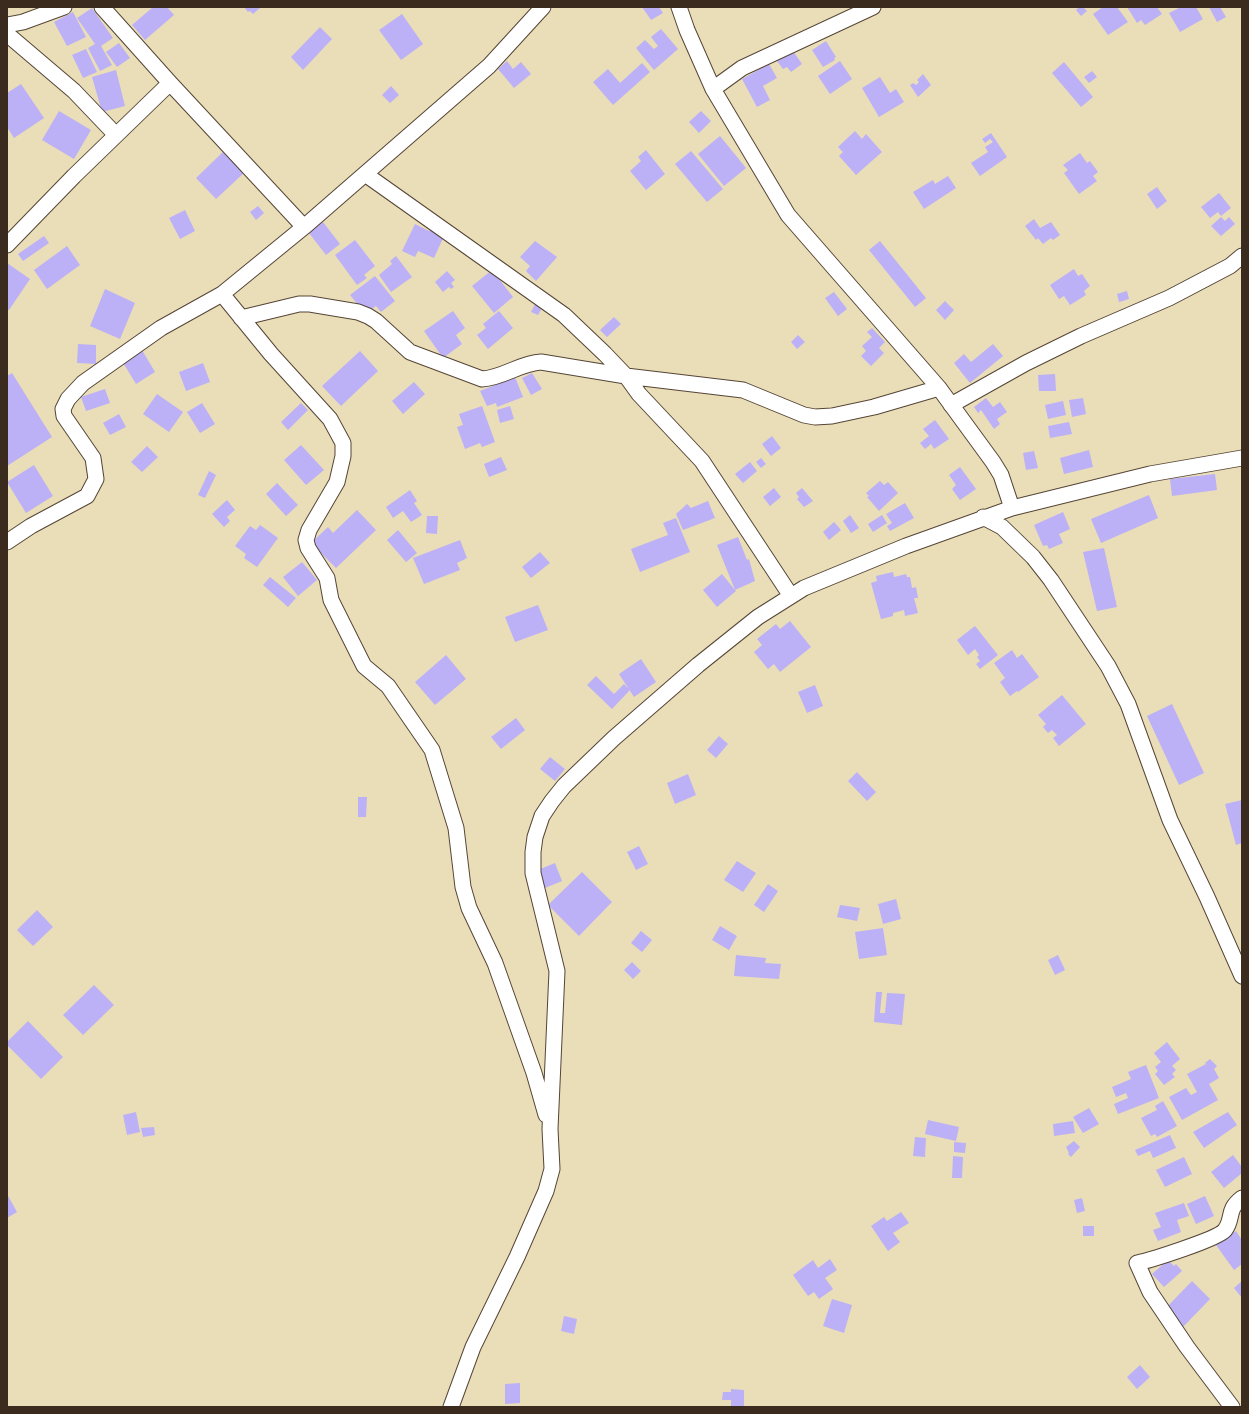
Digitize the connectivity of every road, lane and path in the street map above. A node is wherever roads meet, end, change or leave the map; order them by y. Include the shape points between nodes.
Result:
1 (64, 7) edge
2 (102, 7) edge
3 (543, 7) edge
4 (679, 7) edge
5 (873, 7) edge
6 (7, 25) edge
7 (7, 34) edge
8 (170, 83) junction
9 (713, 89) junction
10 (116, 135) junction
11 (364, 174) junction
12 (304, 227) junction
13 (7, 245) edge
14 (1242, 256) edge
15 (222, 294) junction
16 (241, 318) junction
17 (626, 376) junction
18 (939, 388) junction
19 (951, 406) junction
20 (1242, 458) edge
21 (1012, 508) junction
22 (983, 517) junction
23 (7, 542) edge
24 (791, 596) junction
25 (1242, 976) edge
26 (550, 1129) junction
27 (1242, 1198) edge
28 (451, 1407) edge
29 (1232, 1407) edge

1 - 6 street
2 - 8 street
3 - 11 street via 488,66
4 - 9 street
5 - 9 street via 742,68
7 - 10 street via 70,88
8 - 10 street
8 - 12 street
9 - 18 street via 788,214
10 - 13 street
11 - 12 street
11 - 17 street via 564,315
12 - 15 street
14 - 19 street via 1230,266 1169,298 1080,336 1026,363
15 - 16 street
15 - 23 street via 161,328 83,383 68,399 63,409 64,416 93,458 96,479 87,496
16 - 17 street via 299,304 368,316 410,352 482,379 540,362
16 - 26 street via 330,419 343,443 344,456 337,482 310,530 306,540 308,548 327,578 332,600 364,666 388,686 432,750 456,828 463,886 469,908 496,963 534,1073
17 - 18 street via 743,390 815,417 867,409
17 - 24 street via 639,394 702,461
18 - 19 street
19 - 21 street via 1001,476
20 - 21 street via 1150,474
21 - 22 street
22 - 24 street via 822,580
22 - 25 street via 1014,536 1033,557 1108,666 1128,704 1170,820
24 - 26 street via 752,622 634,720 564,786 542,816 533,852 533,873 557,971
26 - 28 street via 552,1169 546,1191 473,1347
27 - 29 street via 1231,1210 1224,1231 1197,1244 1137,1263 1150,1292

